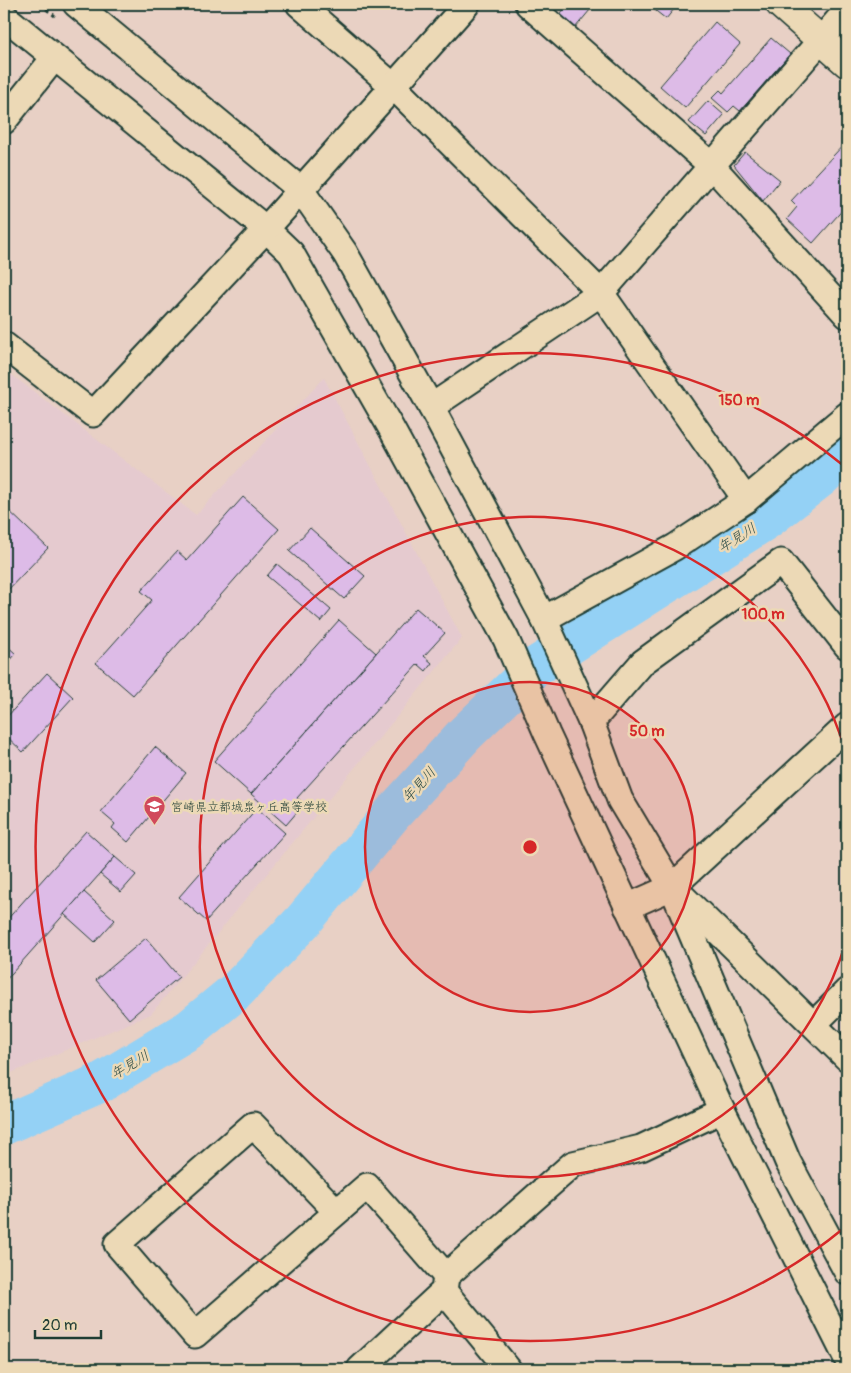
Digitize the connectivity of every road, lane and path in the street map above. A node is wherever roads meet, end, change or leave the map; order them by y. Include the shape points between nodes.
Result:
1 (299, 4) edge
2 (468, 4) edge
3 (528, 4) edge
4 (780, 4) edge
5 (86, 7) edge
6 (847, 10) edge
7 (4, 16) edge
8 (821, 39) junction
9 (54, 58) junction
10 (847, 63) edge
11 (393, 86) junction
12 (4, 121) edge
13 (712, 166) junction
14 (301, 190) junction
15 (266, 229) junction
16 (601, 293) junction
17 (847, 315) edge
18 (4, 345) edge
19 (431, 407) junction
20 (847, 415) edge
21 (746, 500) junction
22 (544, 619) junction
23 (847, 646) edge
24 (589, 718) junction
25 (847, 726) edge
26 (672, 887) junction
27 (627, 907) junction
28 (847, 991) edge
29 (814, 1024) junction
30 (847, 1058) edge
31 (722, 1110) junction
32 (337, 1212) junction
33 (847, 1272) edge
34 (445, 1283) junction
35 (842, 1360) edge
36 (360, 1369) edge
37 (508, 1369) edge

1 - 11 street
2 - 11 street
3 - 13 street
4 - 8 street
5 - 14 street
6 - 8 street
7 - 9 street
8 - 10 street
8 - 13 street
9 - 12 street
9 - 15 street
11 - 14 street
11 - 16 street
13 - 16 street
13 - 17 street
14 - 15 street
14 - 19 street via 345,253
15 - 18 street via 93,414
15 - 27 street via 291,253 506,639
16 - 19 street
16 - 21 street
19 - 22 street
20 - 21 street
21 - 22 street via 675,548
22 - 24 street
23 - 24 street via 781,562 643,662
24 - 26 street via 620,800
25 - 26 street
26 - 27 street
26 - 29 street
26 - 33 street via 788,1162
27 - 31 street
28 - 29 street
29 - 30 street
31 - 34 street via 641,1148 573,1164
31 - 35 street
32 - 32 street via 195,1336 117,1244 253,1125
32 - 34 street via 367,1186
34 - 36 street
34 - 37 street

